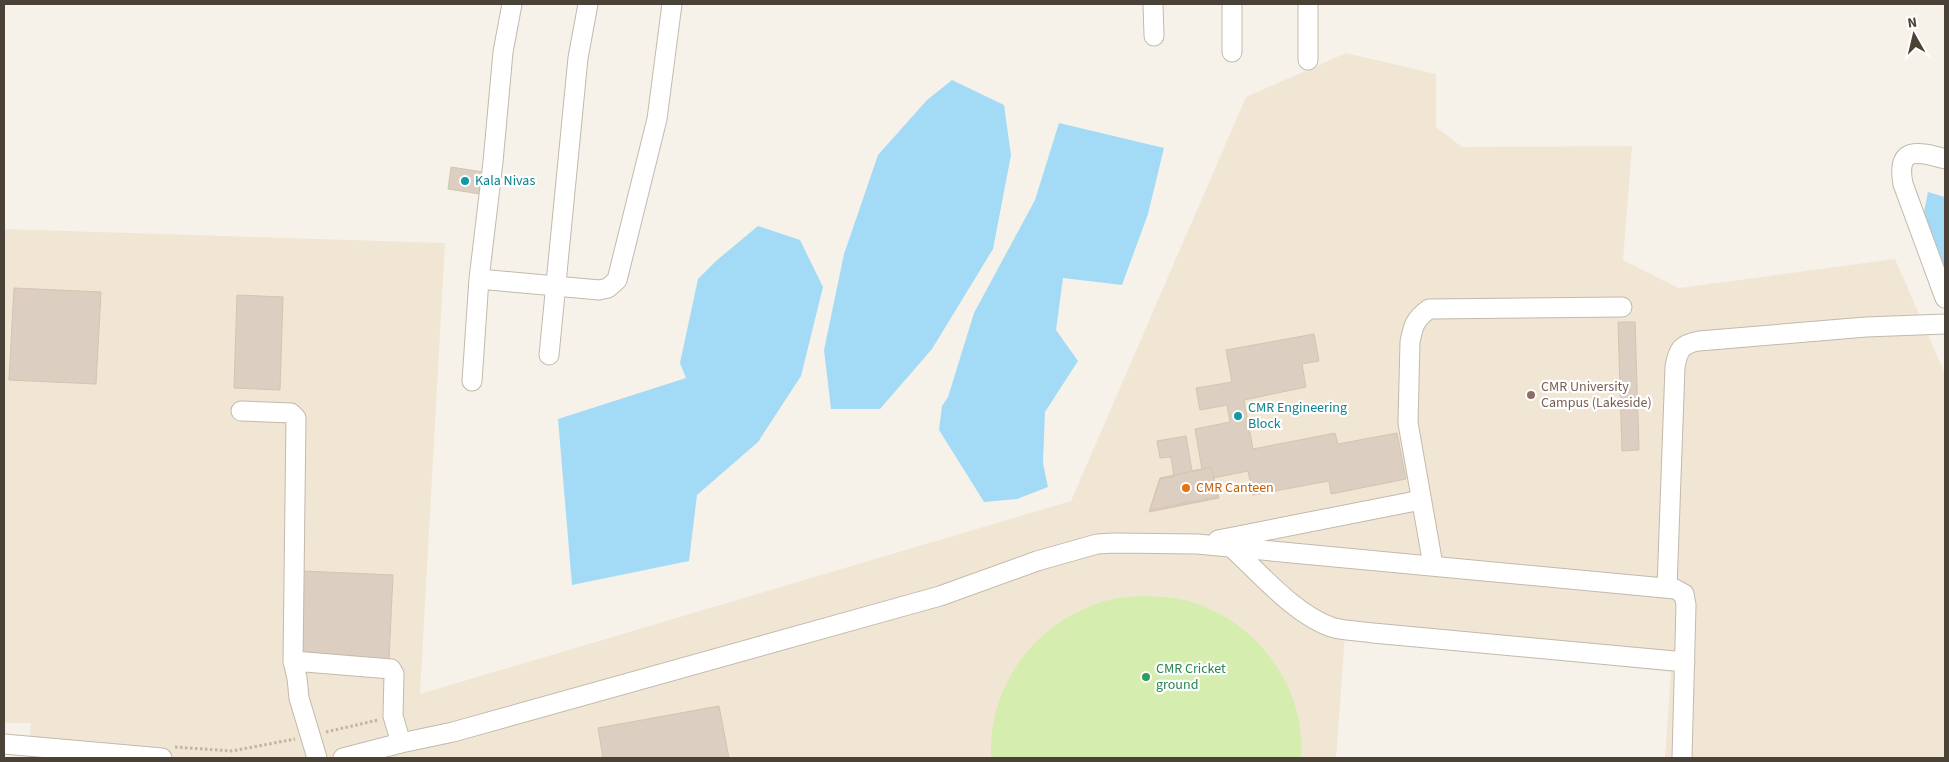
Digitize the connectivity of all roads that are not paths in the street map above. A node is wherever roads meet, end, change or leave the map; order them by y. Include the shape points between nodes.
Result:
1 (512, 4) edge
2 (588, 4) edge
3 (672, 4) edge
4 (1153, 4) edge
5 (1232, 4) edge
6 (1308, 4) edge
7 (1154, 36) dead end
8 (1232, 52) dead end
9 (1308, 60) dead end
10 (1945, 159) edge
11 (479, 279) junction
12 (555, 286) junction
13 (1945, 298) edge
14 (1622, 308) dead end
15 (1945, 324) edge
16 (549, 355) dead end
17 (472, 381) dead end
18 (241, 411) dead end
19 (1421, 500) junction
20 (1197, 544) junction
21 (1231, 547) junction
22 (1433, 565) junction
23 (1668, 588) junction
24 (293, 661) junction
25 (1685, 662) junction
26 (401, 743) junction
27 (4, 744) edge
28 (168, 753) edge
29 (119, 756) edge
30 (317, 758) edge
31 (343, 758) edge
32 (1682, 758) edge

1 - 11 street via 503,52
2 - 12 street via 578,58
3 - 12 street via 657,119 617,280 608,288 599,290
4 - 7 street
5 - 8 street
6 - 9 street
10 - 13 street via 1929,154 1907,155 1901,171
11 - 12 street
11 - 17 street
12 - 16 street
14 - 19 street via 1429,309 1418,317 1410,342 1408,423
15 - 23 street via 1699,341 1682,348 1675,367
18 - 24 street via 291,413 296,418
19 - 20 street
19 - 22 street
20 - 21 street
20 - 26 street via 1114,542 1074,549 940,596 462,730
21 - 22 street
21 - 25 street via 1285,598 1331,627
22 - 23 street
23 - 25 street via 1684,594 1686,599
24 - 26 street via 391,669 394,674 393,716
24 - 30 street via 299,698
25 - 32 street
26 - 31 street
27 - 29 street
28 - 29 street

